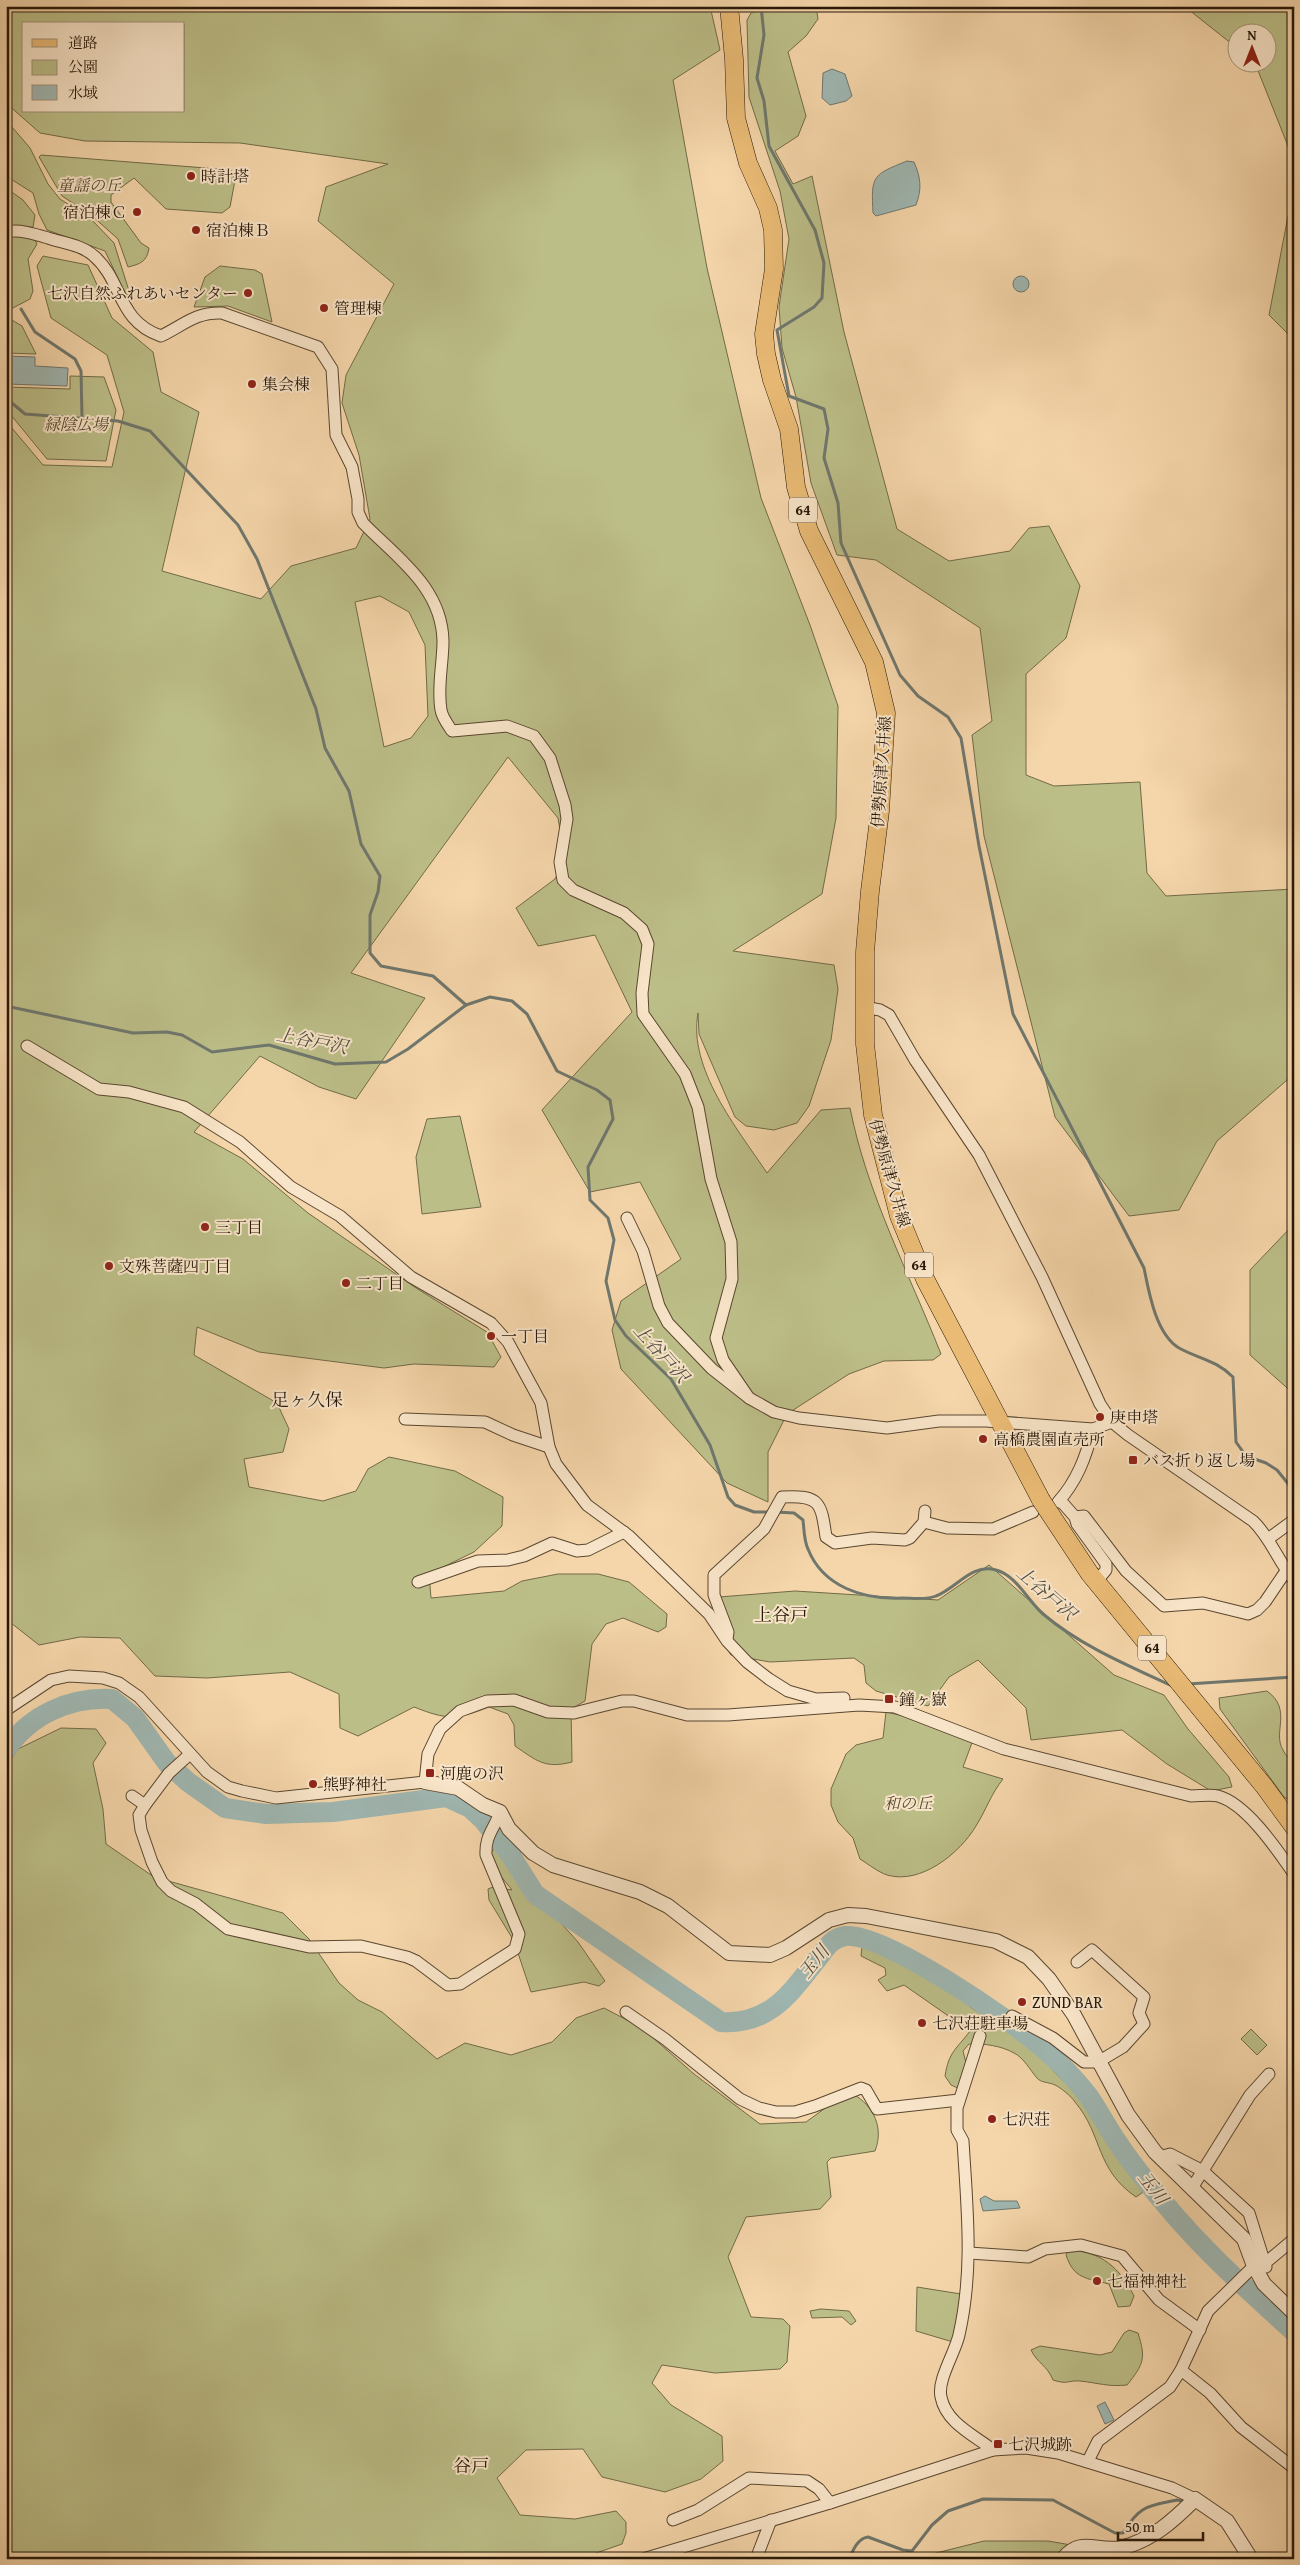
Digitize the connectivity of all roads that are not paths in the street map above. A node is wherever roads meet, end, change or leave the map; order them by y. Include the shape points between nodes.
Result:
1 (729, 6) edge
2 (6, 232) edge
3 (864, 1007) junction
4 (27, 1046) dead end
5 (627, 1218) dead end
6 (749, 1398) junction
7 (406, 1419) dead end
8 (1112, 1422) junction
9 (999, 1423) junction
10 (1093, 1429) junction
11 (549, 1447) junction
12 (1048, 1504) junction
13 (1075, 1517) junction
14 (1294, 1520) edge
15 (624, 1532) junction
16 (1268, 1538) junction
17 (1290, 1576) edge
18 (418, 1582) dead end
19 (1096, 1582) junction
20 (727, 1641) junction
21 (876, 1706) junction
22 (6, 1710) edge
23 (190, 1754) junction
24 (425, 1782) junction
25 (132, 1796) dead end
26 (145, 1805) junction
27 (498, 1817) junction
28 (1294, 1828) edge
29 (1294, 1874) edge
30 (1077, 1962) dead end
31 (626, 2012) dead end
32 (1012, 2016) dead end
33 (980, 2036) dead end
34 (1098, 2062) junction
35 (1269, 2074) dead end
36 (959, 2100) junction
37 (1160, 2157) junction
38 (1202, 2171) junction
39 (1192, 2188) junction
40 (1294, 2239) edge
41 (969, 2253) junction
42 (1257, 2268) junction
43 (1294, 2313) edge
44 (1200, 2330) junction
45 (1181, 2370) junction
46 (993, 2450) junction
47 (1088, 2461) junction
48 (1294, 2468) edge
49 (1195, 2499) junction
50 (830, 2503) junction
51 (674, 2520) dead end
52 (771, 2520) junction
53 (643, 2559) edge
54 (756, 2559) edge
55 (1064, 2559) edge
56 (1251, 2559) edge

1 - 3 main road, 伊勢原津久井線 / 64 via 736,118 748,163 768,208 773,230 774,269 764,334 766,354 789,429 796,487 809,531 874,662 886,713 881,801 866,935
2 - 6 street via 28,233 86,250 104,268 127,311 149,332 161,336 197,315 222,313 318,347 332,369 336,435 352,467 358,512 363,523 417,574 437,611 443,640 441,712 452,731 507,726 534,736 550,758 565,805 567,819 560,862 563,880 573,890 624,913 642,929 648,944 643,1014 685,1074 698,1107 711,1180 731,1242 732,1279 716,1338 723,1360
3 - 8 street via 889,1015 979,1155 1042,1277 1100,1404
3 - 9 main road, 伊勢原津久井線 / 64 via 873,1115 899,1216 925,1279
4 - 11 street via 99,1089 129,1092 184,1107 240,1142 291,1187 340,1216 411,1277 491,1323 508,1342 541,1403
5 - 6 street via 643,1251 659,1306 668,1323 712,1369
6 - 9 street via 774,1412 791,1416 873,1427 901,1427 938,1421
7 - 11 street via 485,1422
8 - 10 street
8 - 16 street via 1254,1521
9 - 10 street
9 - 12 main road, 伊勢原津久井線 / 64
10 - 12 street via 1080,1472
11 - 15 street via 556,1464 586,1505
12 - 13 street
12 - 19 main road, 64, bridge
12 - 20 street via 993,1529 947,1528 924,1516 910,1538 905,1540 872,1538 835,1543 826,1537 823,1516 812,1499 805,1496 782,1497 764,1529 714,1575 714,1595 728,1632
13 - 17 street via 1084,1516 1126,1571 1164,1606 1203,1603 1248,1614 1257,1610
13 - 19 street via 1106,1564 1106,1570
14 - 16 street
15 - 18 street via 588,1550 577,1551 552,1543 524,1556 478,1561
15 - 20 street via 709,1614
16 - 17 street
19 - 28 main road, 64 via 1264,1786
20 - 21 street via 747,1662 788,1691 816,1700 860,1698
21 - 24 street via 688,1715 622,1701 574,1714 548,1712 514,1700 487,1701 460,1711 440,1729 428,1754
21 - 29 street via 910,1711 1004,1749 1191,1796 1217,1796 1230,1801 1242,1809
22 - 23 street via 51,1680 69,1676 102,1678 118,1683 139,1697
23 - 24 street via 221,1782 258,1796 276,1798
23 - 26 street
24 - 27 street via 458,1788
25 - 26 street
26 - 27 street via 139,1815 141,1830 162,1882 228,1929 309,1946 361,1946 407,1957 448,1985 460,1984 518,1945 519,1934 486,1855 485,1841
27 - 34 street via 533,1853 553,1865 640,1892 668,1906 729,1953 770,1955 829,1920 848,1915 996,1941 1028,1957 1049,1979 1074,2015
30 - 34 street via 1092,1950 1144,1997 1140,2013 1144,2024 1123,2047
31 - 36 street via 740,2098 759,2108 795,2112 861,2088 866,2090 877,2109
32 - 34 street via 1053,2038 1084,2062
33 - 36 street
34 - 37 street via 1128,2115
35 - 38 street via 1250,2095
36 - 41 street via 957,2130 963,2141
37 - 38 street via 1170,2154
37 - 39 street
38 - 39 street
38 - 42 street via 1249,2213
39 - 42 street via 1244,2239
40 - 42 street
41 - 44 street via 1028,2257 1045,2249 1081,2245 1122,2256 1159,2300
41 - 46 street via 966,2307 957,2345 941,2386 941,2396 946,2412
42 - 43 street via 1264,2284
42 - 44 street via 1208,2311
44 - 45 street
45 - 47 street via 1170,2387 1098,2441
45 - 48 street via 1210,2393 1241,2427
46 - 47 street via 1026,2448
46 - 50 street
47 - 49 street via 1172,2488
49 - 55 street via 1158,2533 1110,2549 1079,2546
49 - 56 street via 1227,2521
50 - 51 street via 819,2488 808,2481 749,2478 698,2510
50 - 52 street
52 - 53 street
52 - 54 street

